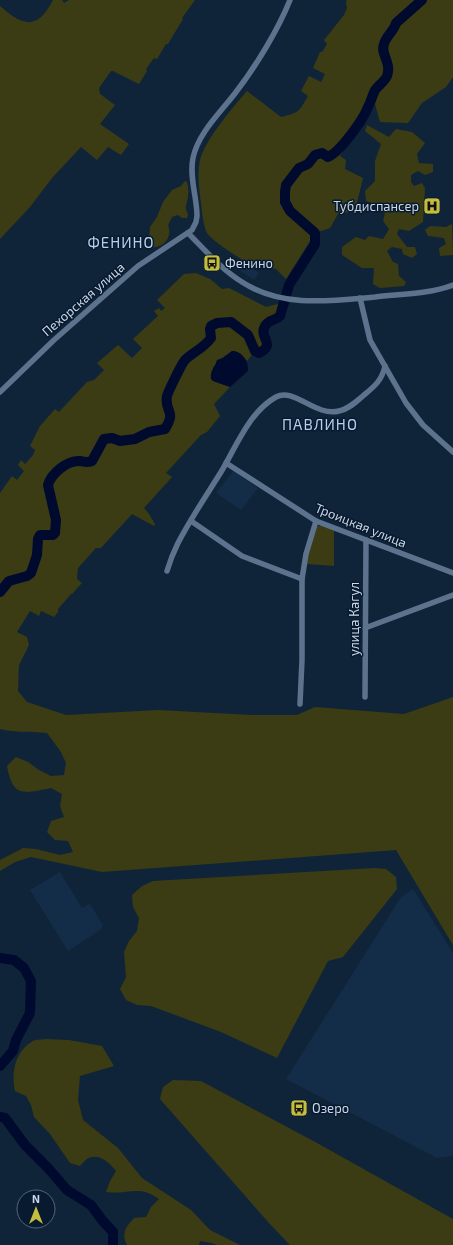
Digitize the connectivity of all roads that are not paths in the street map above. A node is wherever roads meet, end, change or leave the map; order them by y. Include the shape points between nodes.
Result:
1 (290, 0) edge
2 (188, 233) junction
3 (453, 285) edge
4 (360, 298) junction
5 (385, 366) junction
6 (0, 392) edge
7 (453, 452) edge
8 (226, 463) junction
9 (191, 521) junction
10 (316, 521) junction
11 (366, 540) junction
12 (167, 571) dead end
13 (453, 573) edge
14 (302, 578) junction
15 (453, 595) edge
16 (365, 628) junction
17 (364, 697) dead end
18 (300, 704) dead end

1 - 2 street, Пехорская улица via 252,70 209,127 196,149 192,167 197,216 194,226
2 - 4 street via 227,271 242,283 257,290 293,300 314,302
2 - 6 street, Пехорская улица via 138,266 52,341
3 - 4 street via 425,292
4 - 5 street via 370,340
5 - 7 street via 413,414
5 - 8 street via 383,376 373,388 352,405 339,411 321,411 288,395 276,398 257,414 243,432
8 - 9 street
8 - 10 street, Троицкая улица
9 - 12 street via 178,543
9 - 14 street via 242,556
10 - 11 street, Троицкая улица
10 - 14 street
11 - 13 street, Троицкая улица
11 - 16 street, улица Кагул
14 - 18 street
15 - 16 street
16 - 17 street, улица Кагул

